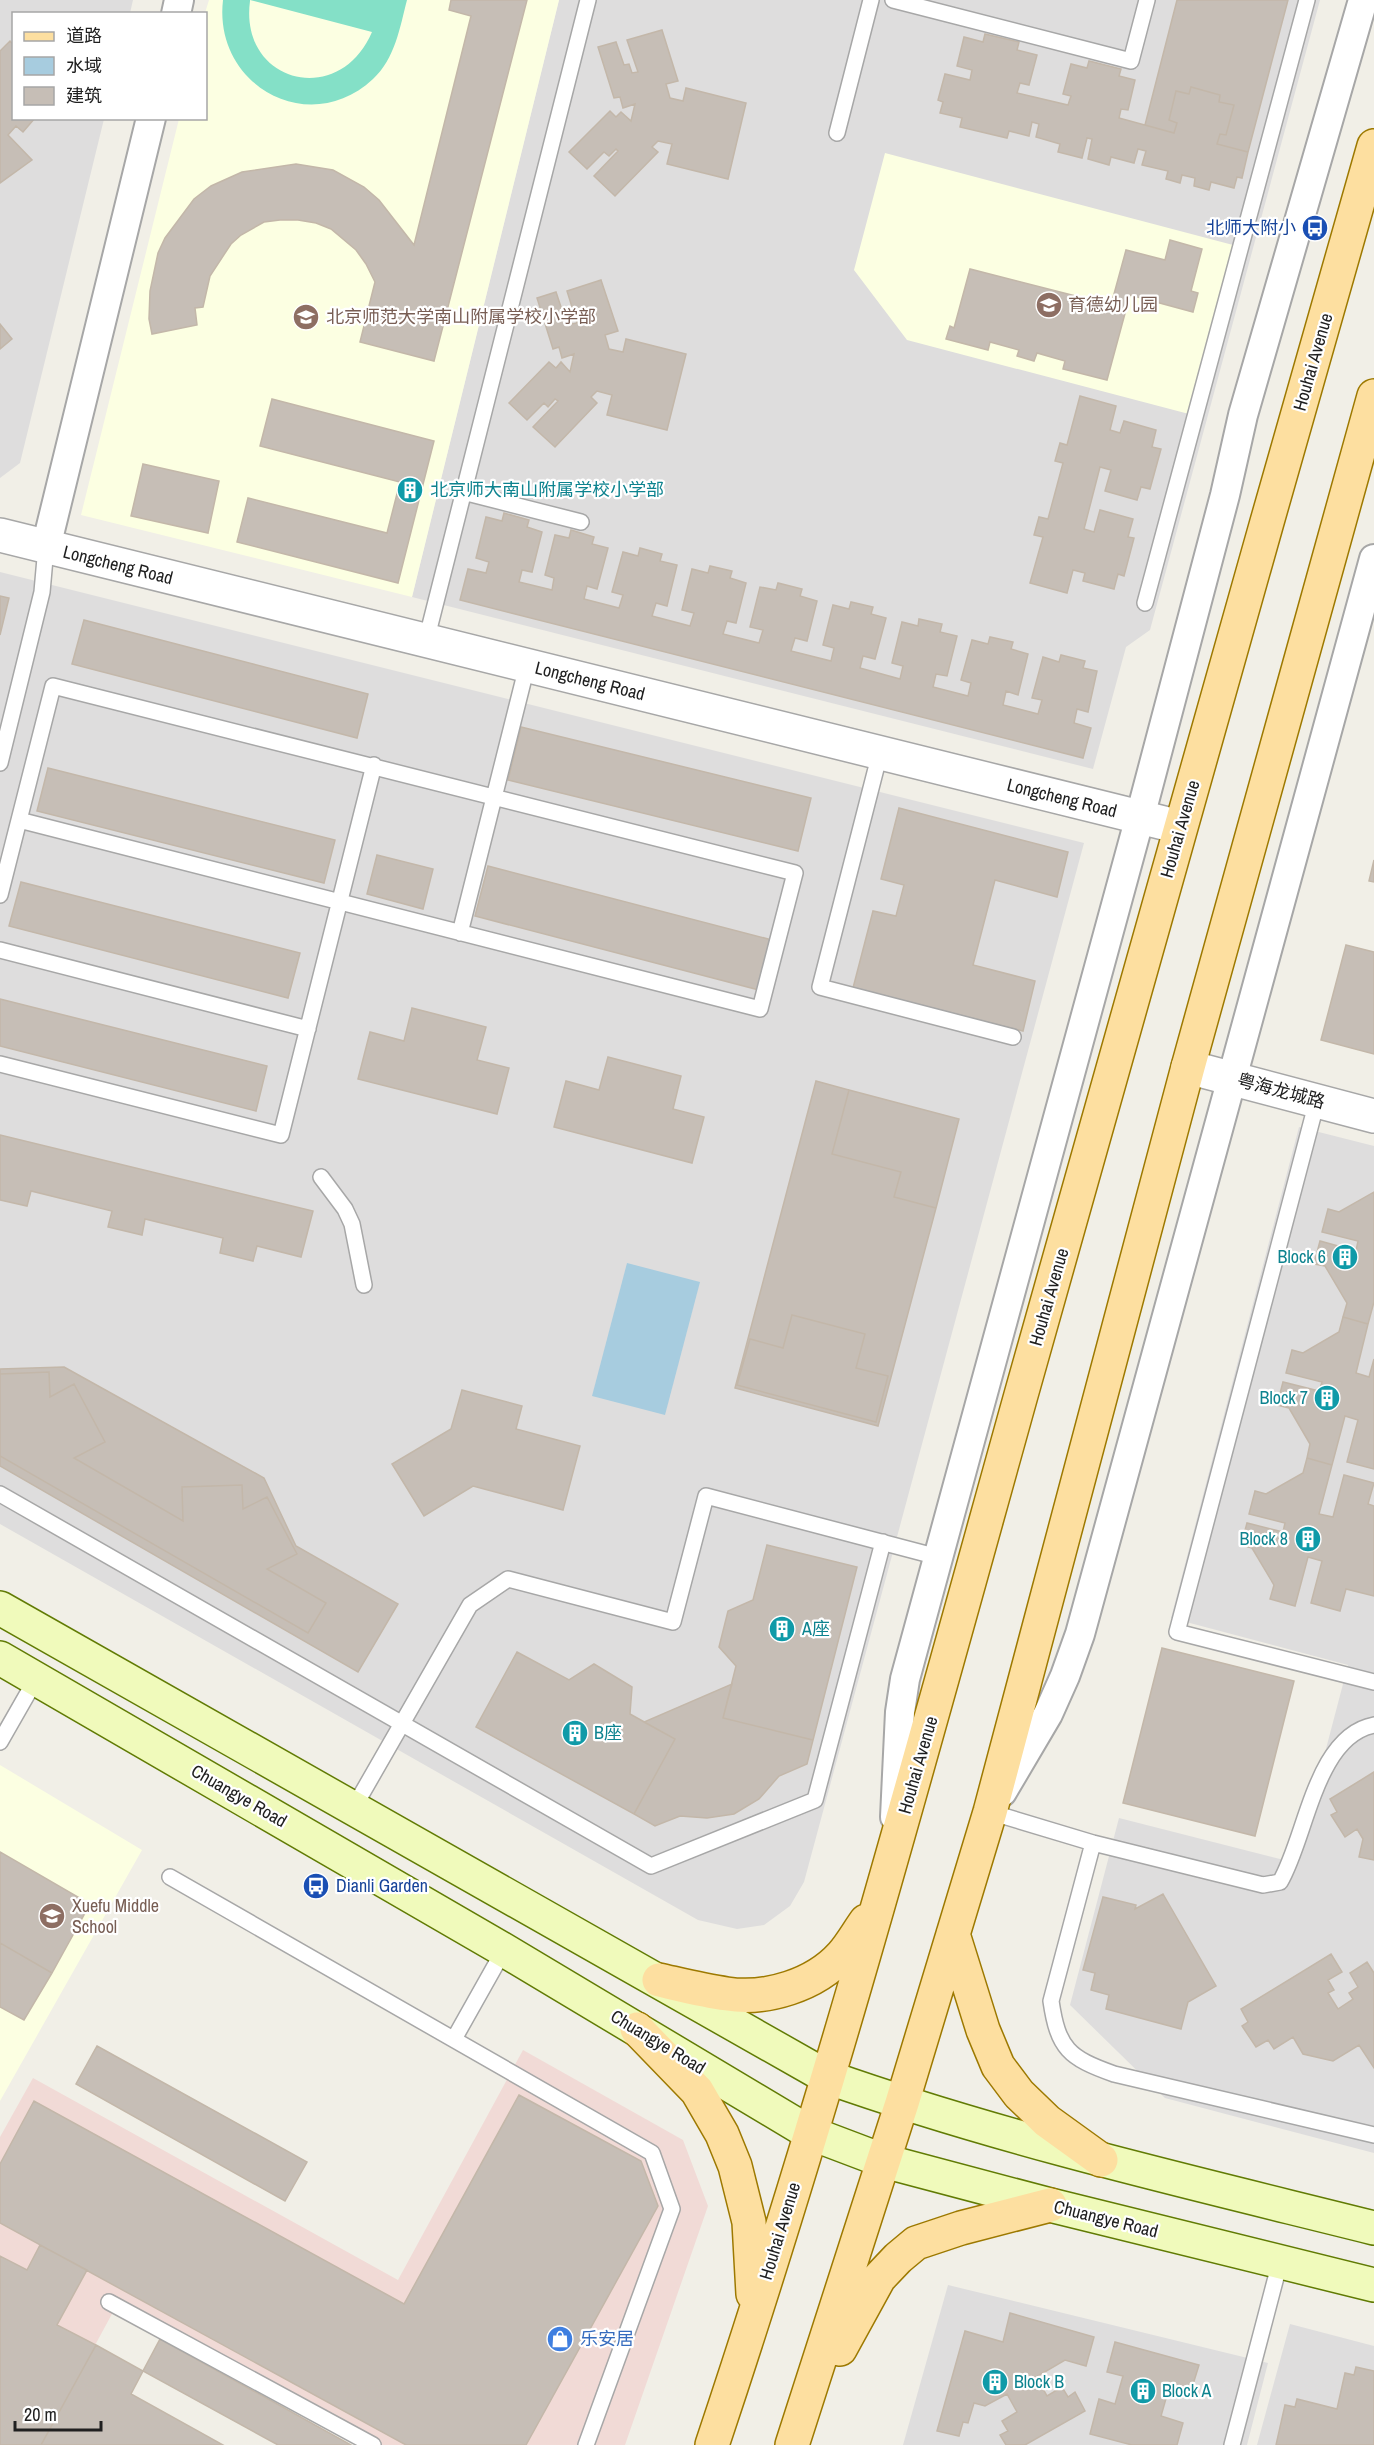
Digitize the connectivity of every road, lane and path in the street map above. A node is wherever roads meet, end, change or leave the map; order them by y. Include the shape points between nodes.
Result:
1 (588, 0) edge
2 (871, 0) edge
3 (893, 0) edge
4 (1147, 0) edge
5 (1307, 0) edge
6 (1363, 0) edge
7 (151, 120) edge
8 (837, 133) dead end
9 (1374, 146) edge
10 (1374, 396) edge
11 (463, 492) junction
12 (581, 522) dead end
13 (0, 535) edge
14 (46, 547) junction
15 (1374, 559) edge
16 (1145, 603) dead end
17 (426, 640) junction
18 (527, 666) junction
19 (880, 753) junction
20 (0, 763) edge
21 (374, 765) junction
22 (494, 796) junction
23 (1140, 817) junction
24 (19, 820) junction
25 (1180, 827) junction
26 (0, 895) edge
27 (340, 902) junction
28 (460, 933) junction
29 (0, 950) edge
30 (308, 1029) junction
31 (1013, 1037) dead end
32 (0, 1064) edge
33 (1188, 1067) junction
34 (1230, 1078) junction
35 (1317, 1101) junction
36 (1374, 1116) edge
37 (321, 1177) dead end
38 (364, 1285) dead end
39 (0, 1494) edge
40 (883, 1542) junction
41 (938, 1557) junction
42 (0, 1608) edge
43 (0, 1658) edge
44 (36, 1679) junction
45 (1374, 1682) edge
46 (402, 1724) junction
47 (1374, 1725) edge
48 (0, 1742) edge
49 (353, 1809) junction
50 (990, 1812) junction
51 (1093, 1843) junction
52 (894, 1850) junction
53 (171, 1877) dead end
54 (881, 1900) junction
55 (953, 1934) junction
56 (504, 1950) junction
57 (659, 1980) junction
58 (637, 2029) junction
59 (454, 2039) junction
60 (827, 2077) junction
61 (902, 2103) junction
62 (810, 2133) junction
63 (1374, 2135) edge
64 (1101, 2160) junction
65 (884, 2161) junction
66 (1050, 2205) junction
67 (1374, 2228) edge
68 (1280, 2262) junction
69 (1374, 2285) edge
70 (109, 2302) dead end
71 (754, 2318) junction
72 (735, 2376) junction
73 (795, 2440) edge
74 (373, 2445) edge
75 (586, 2445) edge
76 (694, 2445) edge
77 (712, 2445) edge
78 (1232, 2445) edge

1 - 11 lane
2 - 8 lane
3 - 4 lane via 1131,61
5 - 16 lane
6 - 23 street via 1243,415
7 - 14 street
9 - 25 main road, Houhai Avenue
10 - 33 main road
11 - 12 lane
11 - 17 lane
13 - 14 street, Longcheng Road
14 - 17 street, Longcheng Road
14 - 20 lane via 42,592
15 - 34 street
17 - 18 street, Longcheng Road
18 - 19 street, Longcheng Road
18 - 22 lane
19 - 23 street, Longcheng Road
19 - 31 lane via 820,987
21 - 22 lane
21 - 24 lane via 53,686
21 - 27 lane
22 - 28 lane
22 - 28 lane via 795,873 760,1009
23 - 25 street, Longcheng Road
23 - 41 street
24 - 26 lane
24 - 27 lane
25 - 52 main road, Houhai Avenue
27 - 28 lane
27 - 30 lane
29 - 30 lane
30 - 32 lane via 281,1135
33 - 34 street, 粤海龙城路
33 - 50 main road
34 - 35 street, 粤海龙城路
34 - 50 street via 1080,1634 1048,1714
35 - 36 street, 粤海龙城路
35 - 45 lane via 1177,1632
37 - 38 lane via 352,1224
39 - 46 lane
40 - 41 lane
40 - 46 lane via 706,1496 673,1622 508,1579 470,1605
40 - 46 lane via 815,1800 651,1866
41 - 52 street via 905,1679
42 - 49 main road
43 - 44 main road, Chuangye Road
44 - 48 lane
44 - 56 main road, Chuangye Road
46 - 49 lane
47 - 51 lane via 1363,1727 1343,1744 1323,1771 1280,1882 1263,1885
49 - 57 main road
50 - 51 lane
50 - 55 main road
51 - 63 lane via 1051,2001 1054,2025 1065,2047 1084,2063 1114,2074
52 - 54 main road, Houhai Avenue
53 - 59 lane
54 - 57 main road via 841,1956 796,1987 730,1995
54 - 60 main road, Houhai Avenue
55 - 61 main road
55 - 64 main road via 998,2066 1018,2094 1047,2121
56 - 58 main road, Chuangye Road
56 - 59 lane
57 - 60 main road
58 - 62 main road, Chuangye Road
58 - 71 main road via 697,2091 731,2155 749,2222
59 - 75 lane via 652,2153 672,2209
60 - 61 main road
60 - 62 main road, Houhai Avenue
61 - 64 main road
61 - 65 main road
62 - 65 main road, Chuangye Road
62 - 71 main road, Houhai Avenue
64 - 67 main road
65 - 66 main road, Chuangye Road
65 - 73 main road
66 - 68 main road, Chuangye Road
66 - 73 main road via 916,2243 898,2258 879,2278
68 - 69 main road, Chuangye Road
68 - 78 lane
70 - 74 lane
71 - 72 main road, Houhai Avenue
72 - 76 main road
72 - 77 main road, Houhai Avenue

